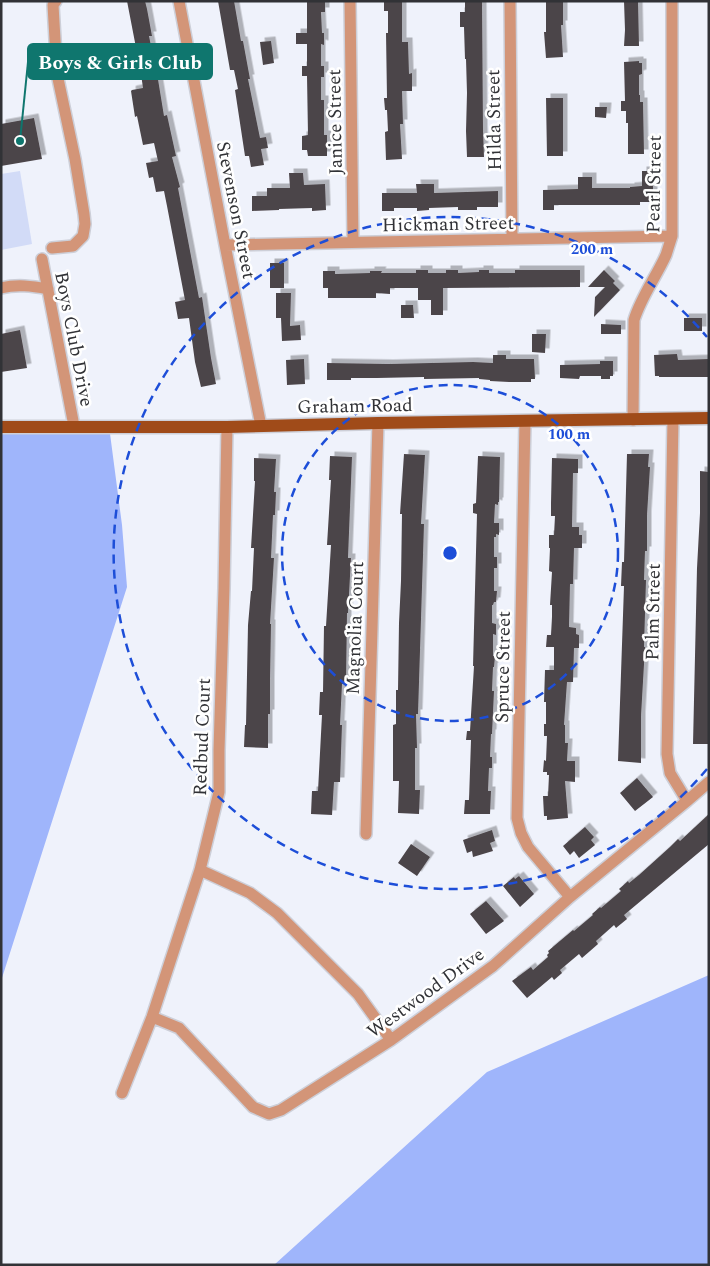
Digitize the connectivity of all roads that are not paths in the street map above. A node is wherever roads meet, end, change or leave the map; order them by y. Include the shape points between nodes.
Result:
1 (56, 1) edge
2 (179, 1) edge
3 (350, 1) edge
4 (510, 1) edge
5 (672, 1) edge
6 (672, 236) junction
7 (512, 239) junction
8 (354, 242) junction
9 (225, 245) junction
10 (52, 248) dead end
11 (42, 259) dead end
12 (1, 288) edge
13 (48, 289) junction
14 (709, 418) edge
15 (673, 419) junction
16 (632, 420) junction
17 (525, 421) junction
18 (378, 423) junction
19 (2, 424) edge
20 (74, 426) junction
21 (261, 426) junction
22 (227, 427) junction
23 (709, 782) edge
24 (687, 801) junction
25 (366, 834) dead end
26 (200, 870) junction
27 (570, 897) junction
28 (152, 1017) junction
29 (391, 1040) junction
30 (122, 1093) dead end

1 - 10 street via 53,5 57,74 85,224 83,236 73,246
2 - 9 street, Stevenson Street
3 - 8 street, Janice Street
4 - 7 street, Hilda Street
5 - 6 street, Pearl Street
6 - 7 street, Hickman Street
6 - 16 street, Pearl Street via 634,320
7 - 8 street, Hickman Street
8 - 9 street, Hickman Street
9 - 21 street, Stevenson Street
11 - 13 street, Boys Club Drive
12 - 13 street via 31,286
13 - 20 street, Boys Club Drive
14 - 15 main road, Graham Road
15 - 16 main road, Graham Road
15 - 24 street, Palm Street via 667,754 670,773
16 - 17 main road, Graham Road
17 - 18 main road, Graham Road
17 - 27 street, Spruce Street via 517,818 528,848
18 - 21 main road, Graham Road
18 - 25 street, Magnolia Court
19 - 20 main road, Graham Road
20 - 22 main road, Graham Road
21 - 22 main road, Graham Road
22 - 26 street, Redbud Court via 219,792
23 - 24 street, Westwood Drive
24 - 27 street, Westwood Drive
26 - 28 street, Redbud Court
26 - 29 street via 250,892 276,913 358,994
27 - 29 street, Westwood Drive via 493,966
28 - 29 street, Westwood Drive via 179,1028 253,1107 269,1114 281,1110
28 - 30 street, Redbud Court

